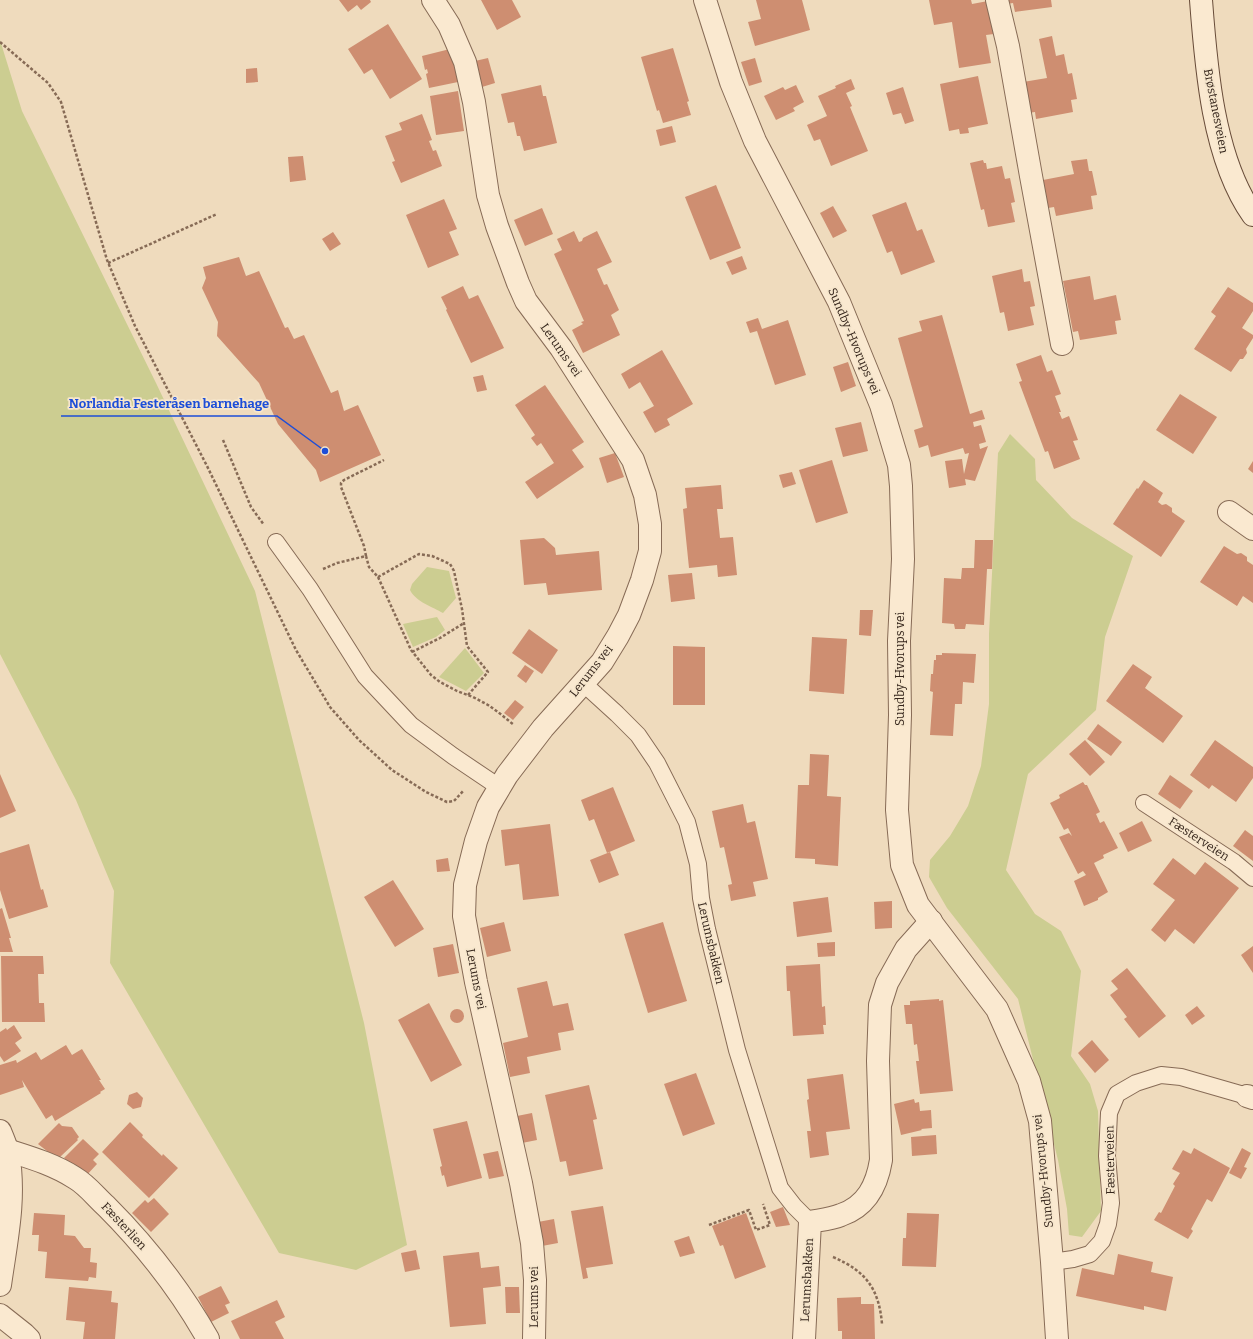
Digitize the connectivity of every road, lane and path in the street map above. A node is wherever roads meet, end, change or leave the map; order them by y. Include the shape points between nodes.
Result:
1 (432, 0) edge
2 (706, 0) edge
3 (997, 0) edge
4 (1201, 0) edge
5 (0, 42) edge
6 (217, 214) dead end
7 (1253, 215) edge
8 (108, 263) junction
9 (1062, 344) dead end
10 (223, 440) dead end
11 (384, 460) dead end
12 (1228, 512) dead end
13 (1253, 529) edge
14 (276, 542) joint
15 (366, 556) junction
16 (378, 577) junction
17 (303, 578) junction
18 (464, 622) junction
19 (412, 652) junction
20 (583, 683) junction
21 (468, 695) junction
22 (534, 739) junction
23 (478, 773) junction
24 (500, 787) junction
25 (1144, 803) dead end
26 (1253, 878) edge
27 (931, 921) junction
28 (1250, 1097) edge
29 (0, 1131) edge
30 (8, 1153) junction
31 (780, 1188) junction
32 (810, 1222) junction
33 (709, 1225) dead end
34 (809, 1247) junction
35 (1052, 1262) junction
36 (0, 1285) edge
37 (0, 1315) edge
38 (882, 1324) dead end
39 (29, 1339) edge
40 (208, 1339) edge
41 (534, 1339) edge
42 (804, 1339) edge
43 (1057, 1339) edge

1 - 20 street, Lerums vei via 449,25 465,62 474,102 488,195 518,283 526,301 561,348 634,460 645,495 650,524 650,551 642,580 618,636 602,662
2 - 27 street, Sundby-Hvorups vei via 731,82 755,141 839,302 881,405 899,465 902,486 903,559 899,641 898,817 902,865 918,905
3 - 9 street via 1008,46
4 - 7 street, Brøstanesveien via 1210,88 1218,132 1229,170
5 - 8 path via 48,83 61,102
6 - 8 path
8 - 23 path via 135,326 207,466 296,650 330,707 359,740 392,770 447,802 454,801
10 - 14 path via 251,507
11 - 15 path via 341,483
12 - 13 street
14 - 17 lane
15 - 16 path via 369,567
15 - 17 path via 337,563
16 - 18 path via 418,554 432,556 450,564 454,571
16 - 19 path
17 - 23 lane via 365,676 411,725
18 - 19 path
18 - 21 path via 467,646 488,672
19 - 21 path via 440,682
20 - 22 street, Lerums vei
20 - 31 lane, Lerumsbakken via 638,735 657,763 687,822 698,864 707,930 737,1050
21 - 22 path via 498,712
22 - 24 street, Lerums vei
23 - 24 lane
24 - 41 street, Lerums vei via 488,807 476,841 465,885 464,916 532,1243 535,1280
25 - 26 lane, Fæsterveien via 1234,862
27 - 32 street, Lerumsbakken via 906,949 886,983 880,1005 878,1060 881,1160 878,1176 867,1198 855,1208 840,1215
27 - 35 street, Sundby-Hvorups vei via 997,1009 1028,1081 1040,1121
28 - 35 lane, Fæsterveien via 1181,1077 1161,1075 1136,1083 1118,1094 1109,1113 1107,1156 1111,1203 1102,1242 1090,1254 1073,1260
29 - 30 street
30 - 36 street via 11,1192 9,1225
30 - 40 street, Fæsterlien via 10,1151 30,1157 64,1171 87,1188 141,1244 178,1292
31 - 32 lane, Lerumsbakken
31 - 33 path via 760,1195 770,1225 756,1230 749,1210
32 - 34 street, Lerumsbakken
34 - 38 path via 847,1263 867,1280 879,1302
34 - 42 street, Lerumsbakken
35 - 43 street, Sundby-Hvorups vei
37 - 39 street

